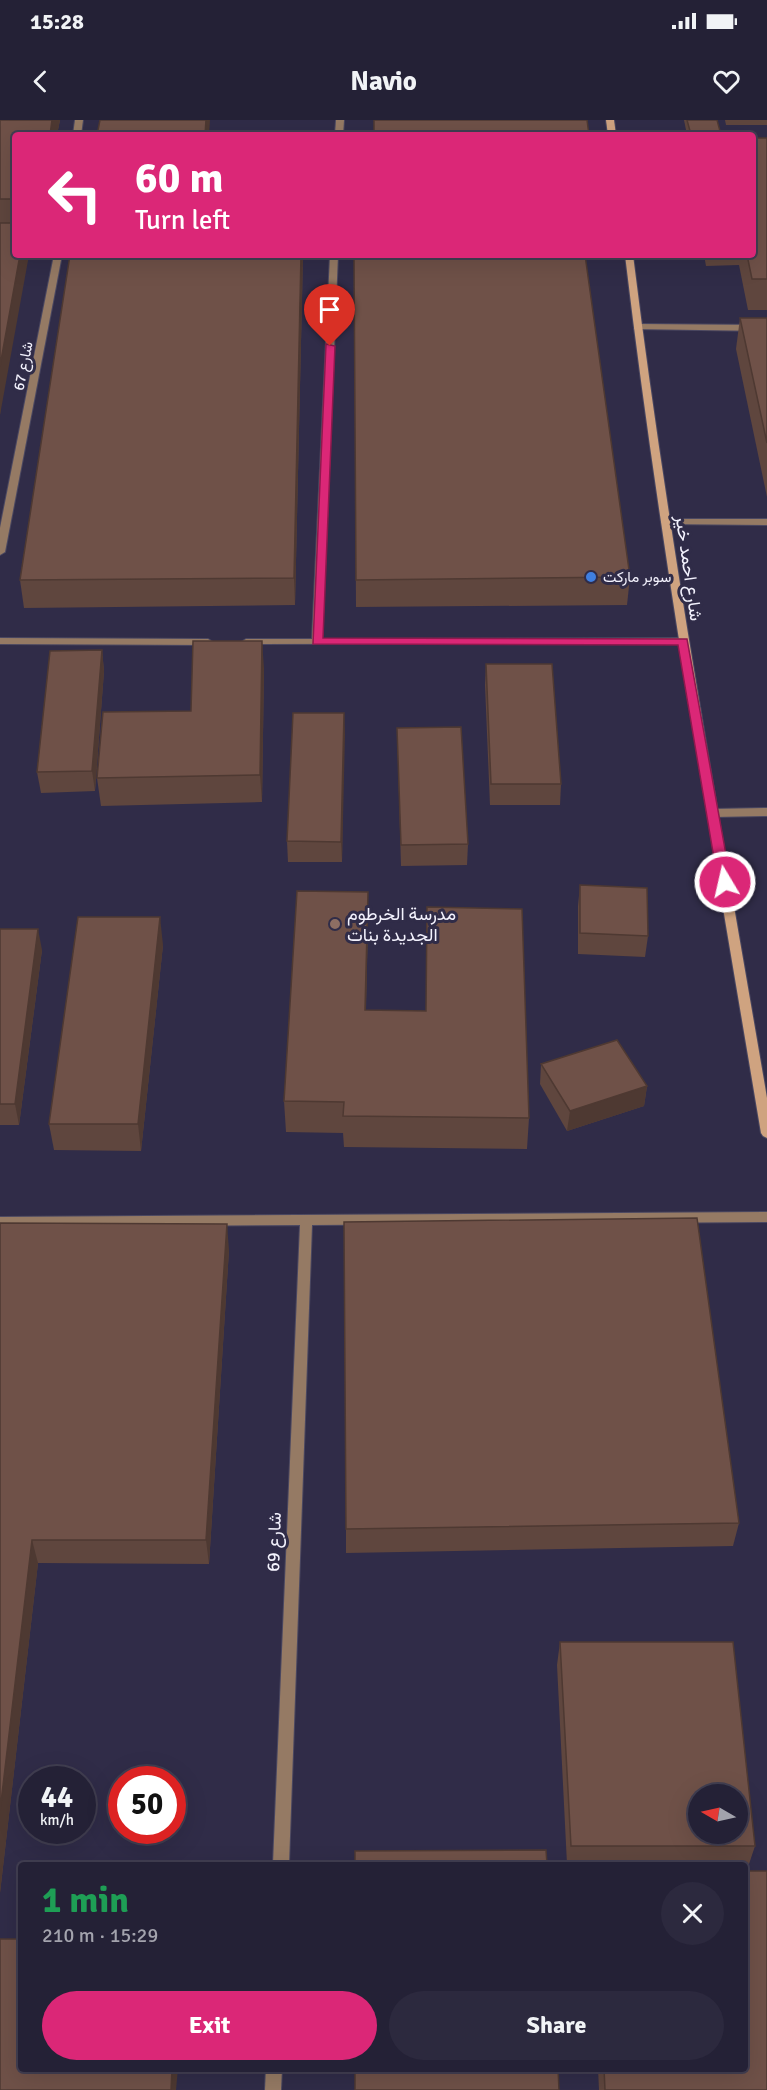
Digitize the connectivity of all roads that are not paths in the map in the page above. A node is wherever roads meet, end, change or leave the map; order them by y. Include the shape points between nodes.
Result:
1 (57, 258) edge
2 (334, 258) edge
3 (629, 258) edge
4 (637, 327) junction
5 (767, 328) edge
6 (666, 522) junction
7 (767, 522) edge
8 (0, 552) edge
9 (0, 641) edge
10 (683, 641) junction
11 (223, 642) edge
12 (235, 642) edge
13 (317, 642) junction
14 (767, 812) edge
15 (713, 813) junction
16 (767, 1133) edge
17 (767, 1217) edge
18 (306, 1221) junction
19 (0, 1222) edge
20 (282, 1862) edge
21 (274, 2072) edge
22 (273, 2090) edge

1 - 8 street, شارع 67
2 - 13 street
3 - 4 main road, شارع احمد خير
4 - 5 street
4 - 6 main road, شارع احمد خير
6 - 7 street
6 - 10 main road, شارع احمد خير
9 - 11 street
10 - 13 street
10 - 15 main road, شارع احمد خير
12 - 13 street
14 - 15 street
15 - 16 main road, شارع احمد خير
17 - 18 street
18 - 19 street
18 - 20 street, شارع 69
21 - 22 street

